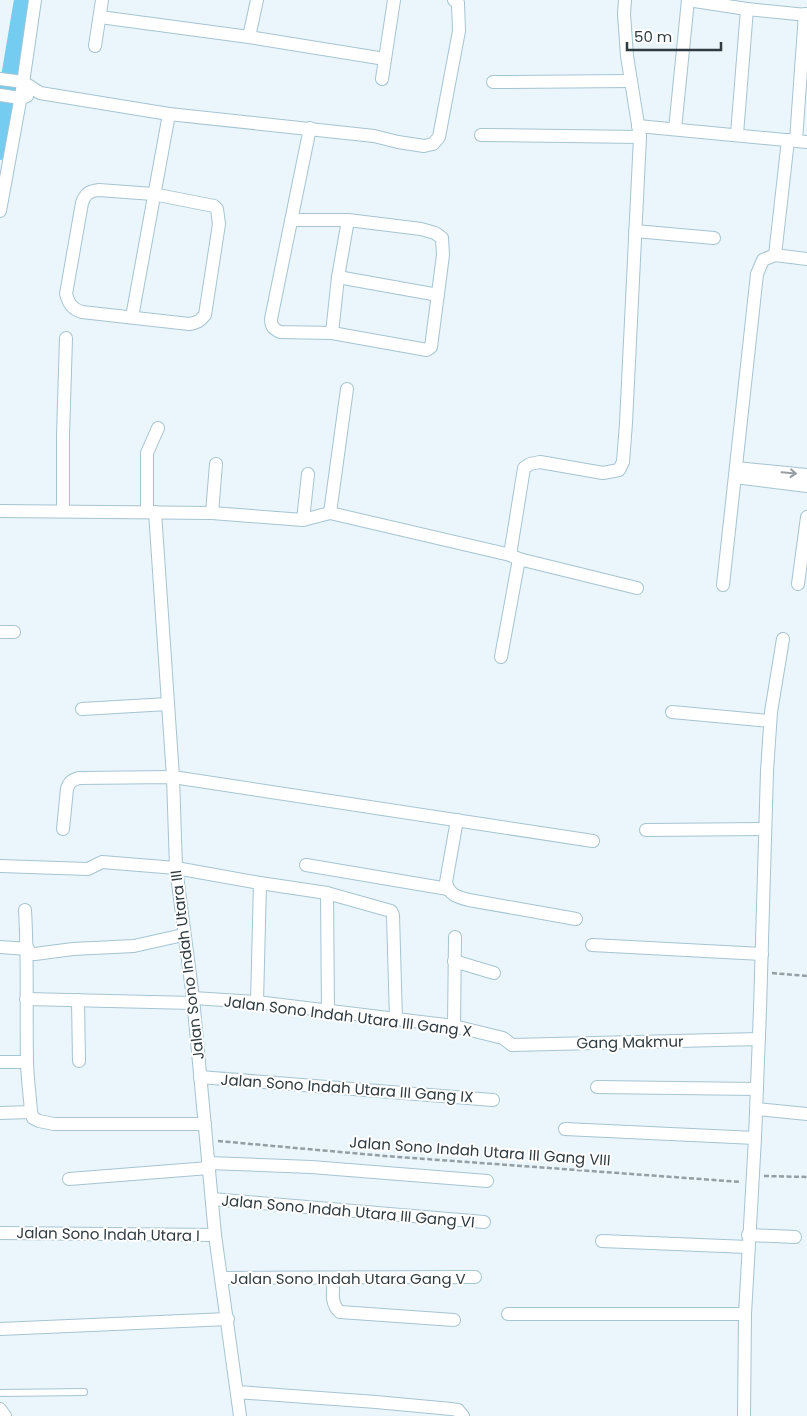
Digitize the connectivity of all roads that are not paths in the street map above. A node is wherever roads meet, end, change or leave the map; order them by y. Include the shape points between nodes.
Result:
1 (35, 0) edge
2 (102, 0) edge
3 (257, 0) edge
4 (394, 0) edge
5 (454, 0) edge
6 (625, 0) edge
7 (688, 0) edge
8 (746, 9) junction
9 (806, 14) edge
10 (100, 16) junction
11 (249, 37) junction
12 (95, 46) dead end
13 (385, 59) junction
14 (382, 79) dead end
15 (12, 81) edge
16 (630, 81) junction
17 (493, 82) dead end
18 (40, 93) junction
19 (10, 97) edge
20 (169, 114) junction
21 (310, 128) junction
22 (675, 129) junction
23 (639, 132) junction
24 (737, 134) junction
25 (481, 135) dead end
26 (797, 141) edge
27 (153, 194) junction
28 (0, 211) edge
29 (292, 220) junction
30 (348, 220) junction
31 (635, 231) junction
32 (714, 238) dead end
33 (775, 255) junction
34 (807, 259) edge
35 (338, 277) junction
36 (438, 295) junction
37 (132, 317) junction
38 (332, 333) junction
39 (66, 338) dead end
40 (347, 389) dead end
41 (158, 428) dead end
42 (216, 464) dead end
43 (736, 472) junction
44 (308, 474) dead end
45 (807, 475) edge
46 (807, 486) edge
47 (0, 511) edge
48 (63, 511) junction
49 (151, 512) junction
50 (212, 513) junction
51 (330, 513) junction
52 (807, 517) edge
53 (303, 520) junction
54 (515, 557) junction
55 (723, 584) dead end
56 (798, 584) dead end
57 (637, 588) dead end
58 (0, 632) edge
59 (14, 632) dead end
60 (783, 639) dead end
61 (501, 656) dead end
62 (168, 704) junction
63 (82, 709) dead end
64 (672, 712) dead end
65 (770, 721) junction
66 (173, 777) junction
67 (456, 820) junction
68 (63, 829) dead end
69 (646, 830) dead end
70 (765, 830) junction
71 (593, 841) dead end
72 (306, 865) dead end
73 (0, 866) edge
74 (176, 868) junction
75 (260, 883) junction
76 (448, 889) junction
77 (327, 893) junction
78 (25, 910) dead end
79 (576, 919) dead end
80 (183, 935) junction
81 (455, 937) dead end
82 (592, 945) dead end
83 (0, 947) edge
84 (28, 952) junction
85 (762, 954) junction
86 (454, 961) junction
87 (494, 974) dead end
88 (26, 999) junction
89 (78, 1000) junction
90 (193, 1000) junction
91 (257, 1002) junction
92 (328, 1011) junction
93 (396, 1020) junction
94 (454, 1026) junction
95 (503, 1038) joint
96 (759, 1039) junction
97 (79, 1061) dead end
98 (0, 1062) edge
99 (27, 1062) junction
100 (200, 1077) junction
101 (597, 1087) dead end
102 (757, 1089) junction
103 (493, 1100) dead end
104 (756, 1109) junction
105 (31, 1112) junction
106 (0, 1113) edge
107 (807, 1114) edge
108 (204, 1124) junction
109 (565, 1129) dead end
110 (755, 1138) junction
111 (209, 1166) junction
112 (69, 1179) dead end
113 (487, 1181) dead end
114 (212, 1199) junction
115 (484, 1222) dead end
116 (0, 1233) edge
117 (215, 1235) junction
118 (795, 1237) dead end
119 (602, 1241) dead end
120 (748, 1241) junction
121 (475, 1277) dead end
122 (222, 1278) junction
123 (334, 1279) junction
124 (508, 1314) dead end
125 (745, 1314) junction
126 (228, 1319) junction
127 (454, 1320) dead end
128 (0, 1329) edge
129 (84, 1392) dead end
130 (237, 1392) junction
131 (0, 1393) edge
132 (0, 1409) edge
133 (5, 1416) edge
134 (240, 1416) edge
135 (463, 1416) edge
136 (744, 1416) edge

1 - 15 street
2 - 10 street
3 - 11 street
4 - 13 street
5 - 21 street via 458,3 459,31 439,137 433,144 424,146
6 - 16 street
7 - 8 street
7 - 22 street
8 - 9 street
8 - 24 street
9 - 26 street
10 - 11 street
10 - 12 street
11 - 13 street
13 - 14 street
15 - 18 street
15 - 19 street
16 - 17 street
16 - 23 street
18 - 19 street
18 - 20 street
19 - 28 street
20 - 21 street
20 - 27 street
21 - 29 street
22 - 23 street
22 - 24 street
23 - 25 street
23 - 31 street
24 - 26 street
26 - 33 street
27 - 37 street
27 - 37 street via 99,190 90,191 85,196 66,294 74,310
27 - 37 street via 217,209 219,224 205,315 197,323 190,324
29 - 30 street
29 - 38 street via 271,324 280,332
30 - 35 street
30 - 36 street via 421,229 442,238
31 - 32 street
31 - 54 street via 623,462 619,470 603,473 540,462 524,468
33 - 34 street
33 - 43 street via 763,260 758,274
35 - 36 street
35 - 38 street
36 - 38 street via 431,347 427,350
39 - 48 street
40 - 51 street
41 - 49 street, Jalan Sono Indah Utara III via 147,453
42 - 50 street
43 -> 45 street
43 - 46 street
43 - 55 street
44 - 53 street
47 - 48 street
48 - 49 street
49 - 50 street
49 - 62 street, Jalan Sono Indah Utara III
50 - 53 street
51 - 53 street
51 - 54 street
52 - 56 street
54 - 57 street
54 - 61 street
58 - 59 street
60 - 65 street
62 - 63 street
62 - 66 street, Jalan Sono Indah Utara III
64 - 65 street
65 - 70 street
66 - 67 street
66 - 68 street via 72,780 67,789
66 - 74 street, Jalan Sono Indah Utara III
67 - 71 street
67 - 76 street via 446,882
69 - 70 street
70 - 85 street
72 - 76 street
73 - 74 street via 88,869 102,862
74 - 75 street
74 - 80 street, Jalan Sono Indah Utara III
75 - 77 street
75 - 91 street
76 - 79 street via 453,896 469,900
77 - 92 street
77 - 93 street via 391,911
78 - 84 street
80 - 84 street via 134,946 42,954
80 - 90 street, Jalan Sono Indah Utara III
81 - 86 street
82 - 85 street
83 - 84 street
84 - 88 street
85 - 96 street
86 - 87 street
86 - 94 street
88 - 89 street, Jalan Sono Indah Utara III Gang X
88 - 99 street
89 - 90 street, Jalan Sono Indah Utara III Gang X
89 - 97 street
90 - 91 street, Jalan Sono Indah Utara III Gang X
90 - 100 street, Jalan Sono Indah Utara III
91 - 92 street, Jalan Sono Indah Utara III Gang X
92 - 93 street, Jalan Sono Indah Utara III Gang X
93 - 94 street, Jalan Sono Indah Utara III Gang X
94 - 95 street, Jalan Sono Indah Utara III Gang X
95 - 96 street, Gang Makmur via 512,1045
96 - 102 street
98 - 99 street
99 - 105 street
100 - 103 street, Jalan Sono Indah Utara III Gang IX
100 - 108 street, Jalan Sono Indah Utara III
101 - 102 street
102 - 104 street
104 - 107 street
104 - 110 street
105 - 106 street
105 - 108 street via 33,1118 54,1124
108 - 111 street, Jalan Sono Indah Utara III
109 - 110 street
110 - 120 street
111 - 112 street
111 - 113 street via 311,1166
111 - 114 street, Jalan Sono Indah Utara III
114 - 115 street, Jalan Sono Indah Utara III Gang VI
114 - 117 street, Jalan Sono Indah Utara III
116 - 117 street, Jalan Sono Indah Utara I
117 - 122 street, Jalan Sono Indah Utara III
118 - 120 street
119 - 120 street
120 - 125 street
121 - 123 street, Jalan Sono Indah Utara Gang V
122 - 123 street, Jalan Sono Indah Utara Gang V
122 - 126 street, Jalan Sono Indah Utara III
123 - 127 street via 334,1303 340,1312
124 - 125 street
125 - 136 street
126 - 128 street
126 - 130 street, Jalan Sono Indah Utara III
129 - 131 lane
130 - 134 street, Jalan Sono Indah Utara III
130 - 135 street via 451,1408
132 - 133 street

